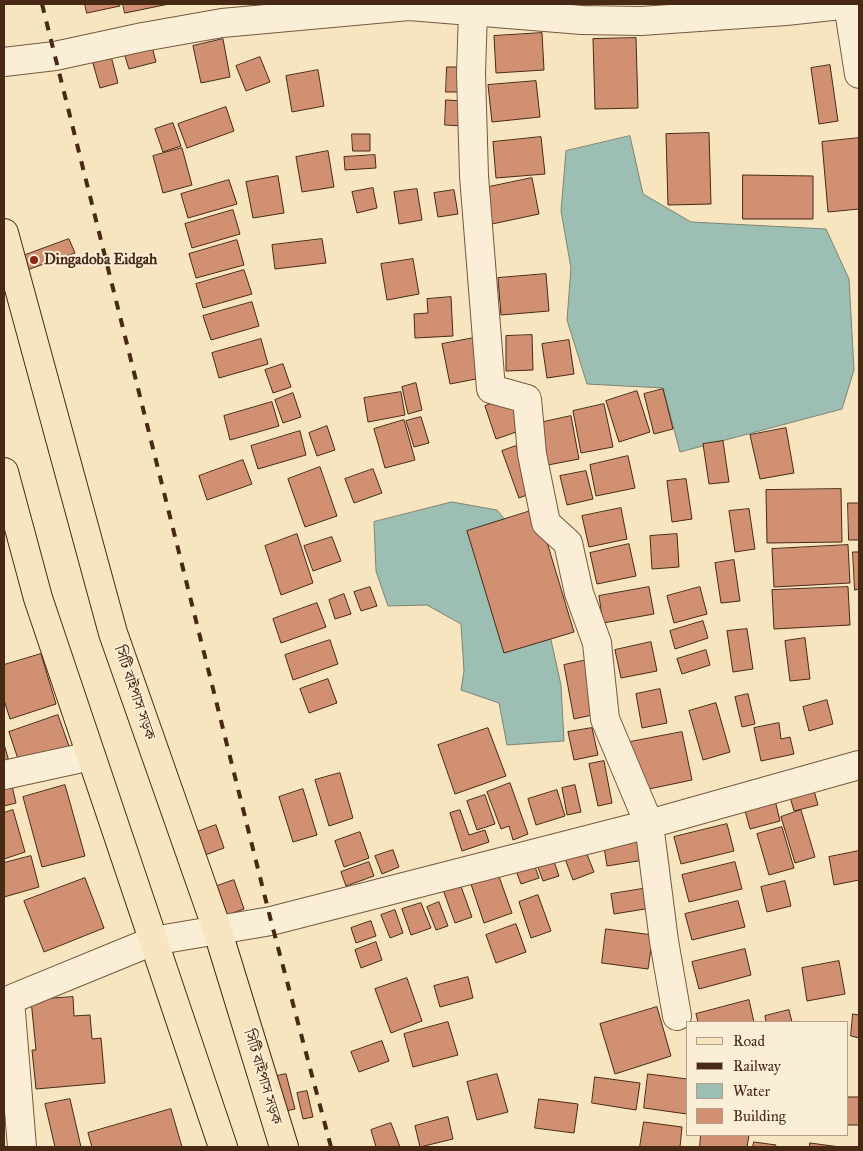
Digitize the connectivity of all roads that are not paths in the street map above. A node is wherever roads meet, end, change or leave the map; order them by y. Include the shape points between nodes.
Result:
1 (849, 4) edge
2 (362, 7) edge
3 (473, 11) junction
4 (640, 12) edge
5 (4, 62) edge
6 (859, 74) edge
7 (4, 233) edge
8 (4, 472) edge
9 (91, 756) junction
10 (859, 765) edge
11 (4, 775) edge
12 (649, 824) junction
13 (217, 929) junction
14 (153, 941) junction
15 (7, 1001) edge
16 (677, 1016) dead end
17 (22, 1147) edge
18 (223, 1147) edge
19 (284, 1147) edge

1 - 4 street via 786,11
1 - 6 street
2 - 3 street via 409,6
2 - 5 street via 222,23 55,56
3 - 4 street via 582,20
3 - 12 street via 474,176 491,389 527,399 532,454 546,523 568,543 597,643 605,719
7 - 13 main road, সিটি বাইপাস সড়ক via 113,633
8 - 9 main road via 38,598
9 - 11 street
9 - 14 main road
10 - 12 street
12 - 13 street via 271,921
12 - 16 street
13 - 14 street
13 - 19 main road, সিটি বাইপাস সড়ক
14 - 15 street
14 - 18 main road
15 - 17 street

